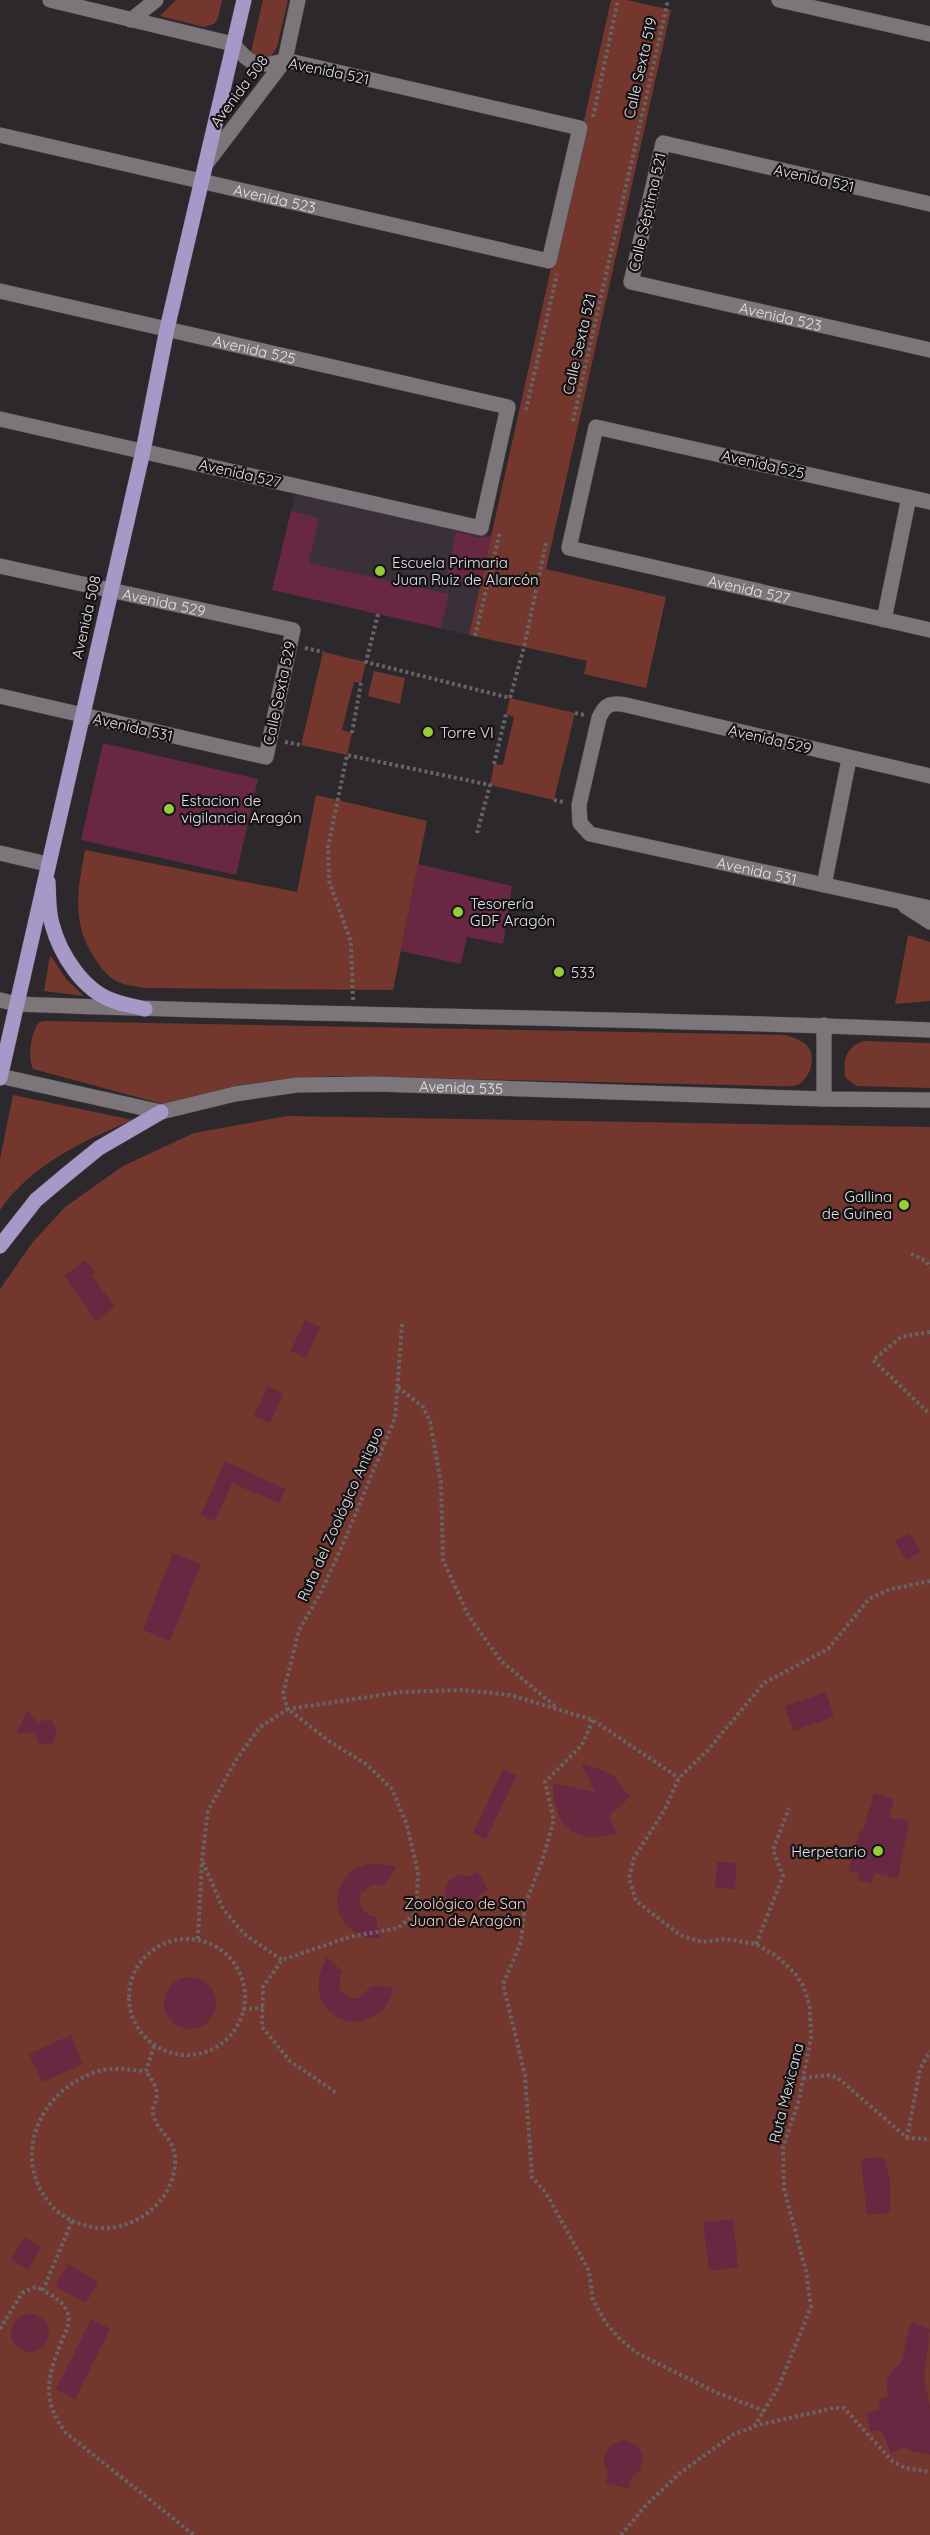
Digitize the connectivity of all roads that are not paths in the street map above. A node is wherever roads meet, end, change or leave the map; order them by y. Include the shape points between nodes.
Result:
1 (50, 0) edge
2 (156, 0) edge
3 (244, 0) edge
4 (298, 0) edge
5 (779, 0) edge
6 (131, 20) junction
7 (930, 34) edge
8 (233, 44) junction
9 (285, 60) junction
10 (0, 135) edge
11 (663, 143) joint
12 (206, 164) junction
13 (202, 182) junction
14 (930, 204) edge
15 (554, 262) joint
16 (631, 282) joint
17 (0, 291) edge
18 (167, 329) junction
19 (930, 350) edge
20 (0, 418) edge
21 (143, 451) junction
22 (909, 498) junction
23 (930, 502) edge
24 (481, 528) joint
25 (569, 548) joint
26 (0, 566) edge
27 (110, 590) junction
28 (884, 620) junction
29 (293, 630) joint
30 (930, 630) edge
31 (0, 696) edge
32 (82, 715) junction
33 (266, 757) joint
34 (849, 759) junction
35 (930, 776) edge
36 (584, 830) joint
37 (0, 853) edge
38 (47, 864) junction
39 (824, 885) junction
40 (897, 901) junction
41 (930, 908) edge
42 (930, 922) edge
43 (0, 1000) edge
44 (17, 1004) junction
45 (146, 1009) junction
46 (824, 1025) junction
47 (930, 1030) edge
48 (0, 1077) edge
49 (824, 1099) junction
50 (930, 1100) edge
51 (161, 1112) junction
52 (0, 1246) edge

1 - 6 street, Avenida 521
2 - 6 street
3 - 8 main road, Avenida 508
4 - 9 street, Avenida 508
5 - 7 street
6 - 8 street, Avenida 521
8 - 9 street, Avenida 521 via 245,58 258,64
8 - 12 main road, Avenida 508
9 - 12 street, Avenida 508
9 - 15 street, Avenida 521 via 586,124
10 - 13 street, Avenida 523
11 - 14 street, Avenida 521
11 - 16 street, Calle Séptima 521
12 - 13 main road, Avenida 508
13 - 15 street, Avenida 523
13 - 18 main road, Avenida 508
16 - 19 street, Avenida 523
17 - 18 street, Avenida 525
18 - 21 main road, Avenida 508
18 - 24 street, Avenida 525 via 508,406
20 - 21 street, Avenida 527
21 - 24 street, Avenida 527
21 - 27 main road, Avenida 508
22 - 23 street, Avenida 525
22 - 25 street, Avenida 525 via 596,427
22 - 28 street
25 - 28 street, Avenida 527
26 - 27 street, Avenida 529
27 - 29 street, Avenida 529
27 - 32 main road, Avenida 508
28 - 30 street, Avenida 527
29 - 33 street, Calle Sexta 529
31 - 32 street, Avenida 531
32 - 33 street, Avenida 531
32 - 38 main road, Avenida 508
34 - 35 street, Avenida 529
34 - 36 street, Avenida 529 via 609,704 599,718 579,806
34 - 39 street
36 - 39 street, Avenida 531
37 - 38 street
38 - 44 main road, Avenida 508
38 - 45 main road via 51,922 72,968 112,1001
39 - 40 street, Avenida 531
40 - 41 street, Avenida 531
40 - 42 street
43 - 44 street
44 - 45 street
44 - 48 main road, Avenida 508
45 - 46 street
46 - 47 street
46 - 49 street
48 - 51 street, Avenida 535
49 - 50 street, Avenida 535
49 - 51 street, Avenida 535 via 376,1084 297,1085 236,1094
51 - 52 main road via 99,1148 67,1174 36,1200

